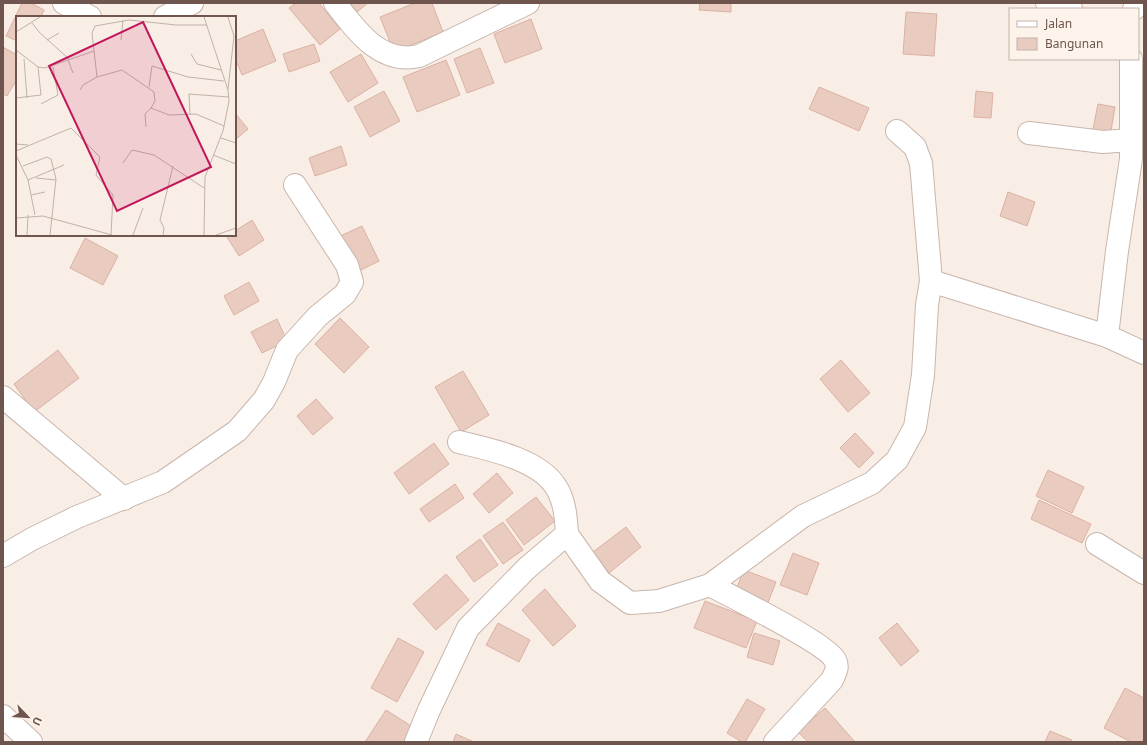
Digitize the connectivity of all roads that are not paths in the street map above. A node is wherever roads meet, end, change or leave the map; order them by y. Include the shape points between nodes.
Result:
1 (64, 3) edge
2 (192, 3) edge
3 (335, 3) edge
4 (528, 3) edge
5 (1047, 3) edge
6 (1067, 8) edge
7 (88, 16) edge
8 (167, 16) edge
9 (1131, 60) edge
10 (896, 131) dead end
11 (1029, 133) dead end
12 (1135, 144) edge
13 (296, 185) dead end
14 (931, 281) junction
15 (1107, 336) junction
16 (1144, 353) edge
17 (3, 397) edge
18 (459, 442) dead end
19 (124, 499) junction
20 (567, 534) junction
21 (1097, 544) dead end
22 (3, 556) edge
23 (1144, 573) edge
24 (710, 585) junction
25 (3, 716) edge
26 (31, 742) edge
27 (416, 742) edge
28 (775, 742) edge

1 - 7 street
2 - 8 street
3 - 4 street via 376,48 393,57 405,58 419,56
5 - 6 street
9 - 12 street
10 - 14 street via 915,147 921,163
11 - 12 street
12 - 15 street
13 - 19 street via 347,265 352,282 345,294 318,316 288,350 264,400 237,431 163,482
14 - 15 street
14 - 24 street via 923,375 915,427 897,460 872,483 803,516
15 - 16 street
17 - 19 street
18 - 20 street via 511,456 544,475 555,486 565,508
19 - 22 street via 77,517
20 - 24 street via 600,581 630,603 659,601
20 - 27 street via 528,568 468,628
21 - 23 street
24 - 28 street via 805,636 835,660 837,669 832,680
25 - 26 street

